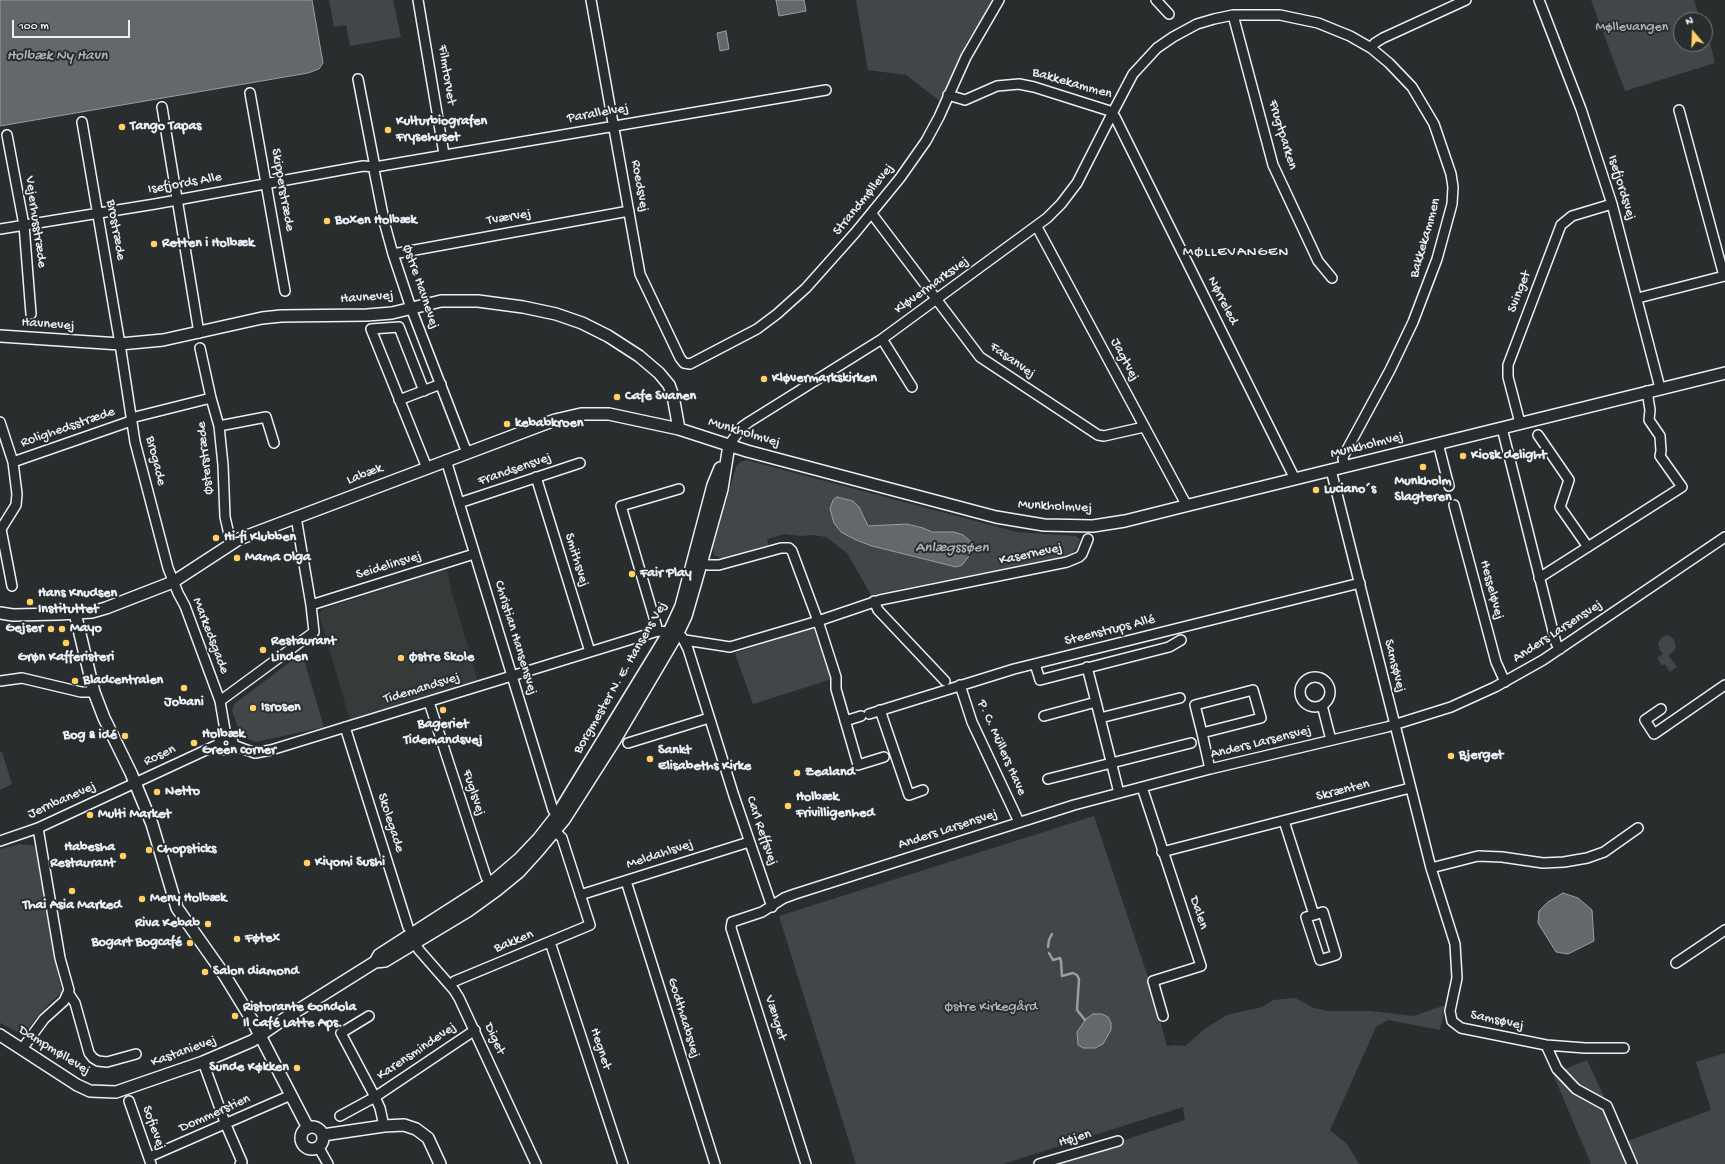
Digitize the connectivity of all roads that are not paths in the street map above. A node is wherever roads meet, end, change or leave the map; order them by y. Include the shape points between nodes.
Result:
1 (418, 0) edge
2 (591, 0) edge
3 (1000, 0) edge
4 (1156, 0) edge
5 (1466, 0) edge
6 (1539, 0) edge
7 (1169, 14) dead end
8 (1233, 15) junction
9 (1371, 48) junction
10 (358, 78) dead end
11 (826, 90) dead end
12 (250, 93) dead end
13 (948, 95) junction
14 (162, 107) dead end
15 (1679, 110) dead end
16 (1112, 114) junction
17 (82, 122) dead end
18 (614, 126) junction
19 (7, 135) dead end
20 (444, 154) junction
21 (375, 167) junction
22 (266, 183) junction
23 (177, 200) junction
24 (1612, 204) junction
25 (629, 211) junction
26 (98, 212) junction
27 (872, 214) junction
28 (24, 225) junction
29 (1036, 227) junction
30 (0, 229) edge
31 (393, 254) junction
32 (1332, 278) dead end
33 (285, 291) dead end
34 (1638, 298) junction
35 (937, 300) junction
36 (411, 308) junction
37 (31, 314) dead end
38 (199, 333) junction
39 (0, 336) edge
40 (882, 339) junction
41 (120, 344) junction
42 (200, 348) dead end
43 (690, 364) joint
44 (1725, 373) edge
45 (441, 384) junction
46 (912, 387) dead end
47 (1660, 388) junction
48 (424, 390) junction
49 (1647, 391) junction
50 (211, 398) junction
51 (399, 400) junction
52 (131, 420) junction
53 (0, 422) edge
54 (1520, 423) junction
55 (219, 426) junction
56 (1144, 427) junction
57 (1502, 428) junction
58 (679, 430) junction
59 (1538, 435) dead end
60 (274, 443) dead end
61 (1438, 443) junction
62 (729, 444) junction
63 (467, 452) junction
64 (446, 460) junction
65 (13, 462) junction
66 (580, 463) dead end
67 (1345, 466) junction
68 (427, 468) junction
69 (1331, 470) junction
70 (536, 477) junction
71 (1295, 479) junction
72 (1449, 486) dead end
73 (679, 489) dead end
74 (459, 503) junction
75 (1454, 505) dead end
76 (1187, 506) junction
77 (296, 517) junction
78 (1, 529) edge
79 (1725, 537) edge
80 (1088, 538) dead end
81 (231, 543) junction
82 (1588, 548) junction
83 (474, 554) junction
84 (697, 563) junction
85 (1539, 578) junction
86 (174, 582) junction
87 (1360, 583) junction
88 (12, 586) dead end
89 (874, 601) junction
90 (312, 605) junction
91 (0, 613) edge
92 (76, 614) junction
93 (818, 620) junction
94 (672, 634) junction
95 (1181, 640) dead end
96 (1560, 649) junction
97 (590, 652) junction
98 (1035, 664) junction
99 (1087, 668) junction
100 (512, 676) junction
101 (0, 681) edge
102 (945, 681) dead end
103 (1505, 682) junction
104 (960, 685) junction
105 (1725, 685) edge
106 (94, 692) junction
107 (1180, 698) dead end
108 (220, 701) junction
109 (429, 702) junction
110 (1096, 702) junction
111 (1322, 705) dead end
112 (1661, 709) dead end
113 (880, 710) junction
114 (1044, 716) dead end
115 (710, 718) junction
116 (1100, 718) junction
117 (845, 721) junction
118 (1394, 725) junction
119 (345, 727) junction
120 (1202, 733) junction
121 (226, 736) junction
122 (1332, 740) junction
123 (628, 743) dead end
124 (1191, 743) dead end
125 (219, 744) junction
126 (233, 745) junction
127 (884, 757) dead end
128 (1111, 763) junction
129 (1210, 770) junction
130 (1048, 779) dead end
131 (135, 783) junction
132 (1142, 787) junction
133 (1410, 788) junction
134 (923, 790) dead end
135 (1119, 793) junction
136 (561, 817) junction
137 (1284, 821) junction
138 (1019, 822) junction
139 (38, 828) junction
140 (553, 828) junction
141 (1638, 828) dead end
142 (0, 841) edge
143 (749, 842) junction
144 (1162, 852) junction
145 (1431, 868) junction
146 (626, 881) junction
147 (494, 887) junction
148 (580, 895) junction
149 (772, 907) junction
150 (1314, 915) junction
151 (1725, 930) edge
152 (411, 935) junction
153 (550, 942) junction
154 (1676, 963) dead end
155 (450, 985) junction
156 (68, 994) junction
157 (369, 1016) dead end
158 (1163, 1016) dead end
159 (475, 1030) junction
160 (0, 1035) edge
161 (261, 1036) junction
162 (1546, 1045) junction
163 (1624, 1048) dead end
164 (22, 1049) junction
165 (136, 1054) dead end
166 (203, 1062) junction
167 (116, 1092) joint
168 (291, 1095) junction
169 (375, 1097) junction
170 (129, 1101) dead end
171 (340, 1116) dead end
172 (226, 1125) junction
173 (384, 1126) junction
174 (308, 1128) junction
175 (323, 1135) junction
176 (1118, 1141) dead end
177 (319, 1148) junction
178 (149, 1162) edge
179 (240, 1164) edge
180 (328, 1164) edge
181 (440, 1164) edge
182 (536, 1164) edge
183 (623, 1164) edge
184 (715, 1164) edge
185 (806, 1164) edge
186 (1039, 1164) edge
187 (1632, 1164) edge

1 - 20 street, Filmtorvet
2 - 18 street, Roedsvej
3 - 13 street, Strandmøllevej via 974,41
4 - 7 street
5 - 9 street via 1383,38
6 - 24 street, Isefjordsvej via 1581,109
8 - 9 street, Bakkekammen via 1280,15 1300,18 1332,28
8 - 16 street, Bakkekammen via 1197,24 1157,48 1133,74
8 - 32 street, Frugtparken via 1274,165 1318,260
9 - 67 street, Bakkekammen via 1405,79 1421,100 1432,120 1449,165 1453,195 1437,259 1413,322 1344,455
10 - 21 street, Østre Havnevej
11 - 18 street, Parallelvej
12 - 22 street, Skipperstræde
13 - 16 street, Bakkekammen via 965,100 997,86 1019,84
13 - 27 street, Strandmøllevej via 926,141
14 - 23 street
15 - 34 street via 1724,276
16 - 29 street, Kløvermarksvej via 1077,183 1061,204
16 - 71 street, Nørreled
17 - 26 street, Brostræde
18 - 20 street, Parallelvej
18 - 25 street, Roedsvej
19 - 28 street, Vejerhusstræde
20 - 21 street, Parallelvej
21 - 22 street, Isefjords Alle via 363,166
21 - 31 street, Østre Havnevej
22 - 23 street, Isefjords Alle
22 - 33 street, Skipperstræde
23 - 26 street, Isefjords Alle
23 - 38 street
24 - 34 street, Isefjordsvej
24 - 54 street, Svinget via 1572,216 1560,225 1508,365 1508,377
25 - 31 street, Tværvej
25 - 43 street, Roedsvej via 642,278 682,361
26 - 28 street, Isefjords Alle
26 - 41 street, Brostræde
27 - 35 street, Fasanvej
27 - 43 street, Strandmøllevej via 806,288 777,314 757,328
28 - 30 street, Isefjords Alle
28 - 37 street, Vejerhusstræde
29 - 35 street, Kløvermarksvej
29 - 56 street, Jagtvej
31 - 36 street, Østre Havnevej
34 - 47 street, Isefjordsvej
35 - 40 street, Kløvermarksvej
35 - 56 street, Fasanvej via 980,357 1093,433 1104,436
36 - 38 street, Havnevej via 367,315 262,318
36 - 45 street, Østre Havnevej
36 - 58 street, Havnevej via 442,301 478,301 523,307 582,323 639,356 662,377 674,396
38 - 41 street, Havnevej
39 - 41 street, Havnevej
40 - 46 street
40 - 62 street, Kløvermarksvej via 749,422
41 - 52 street, Brogade
42 - 50 street, Østerstræde
44 - 47 street, Munkholmvej
45 - 48 street
45 - 63 street, Østre Havnevej
47 - 49 street, Munkholmvej
48 - 51 street
48 - 51 street via 400,327 371,329
49 - 54 street, Munkholmvej
49 - 82 street via 1649,420 1660,436 1660,456 1682,487
50 - 52 street, Rolighedsstræde
50 - 55 street, Østerstræde
51 - 68 street
52 - 65 street, Rolighedsstræde
52 - 86 street, Brogade via 160,541
53 - 65 street
54 - 57 street, Munkholmvej
55 - 60 street via 266,417
55 - 81 street, Østerstræde via 225,517
56 - 76 street, Jagtvej
57 - 61 street, Munkholmvej
57 - 85 street
58 - 62 street, Munkholmvej
58 - 63 street, Labæk via 609,414 581,414 555,420
59 - 82 street via 1569,480 1560,507
61 - 67 street, Munkholmvej
61 - 72 street
62 - 76 street, Munkholmvej via 960,508 1044,525 1093,526
62 - 84 street, Borgmester N. E. Hansens Vej via 722,489
63 - 64 street, Labæk
64 - 68 street, Labæk
64 - 74 street, Christian Hansensvej
65 - 78 street via 16,504
66 - 70 street, Frandsensvej
67 - 69 street, Munkholmvej
68 - 77 street, Labæk
69 - 71 street, Munkholmvej
69 - 87 street, Samsøvej
70 - 74 street, Frandsensvej
70 - 97 street, Smithsvej
71 - 76 street, Munkholmvej
73 - 94 street, Carl Reffsvej via 621,506
74 - 83 street, Christian Hansensvej
75 - 103 street, Hesseløvej via 1496,662
77 - 81 street, Labæk
77 - 90 street
78 - 88 street
79 - 96 street, Anders Larsensvej
80 - 89 street, Kasernevej via 1082,554 1067,562
81 - 86 street, Labæk
82 - 85 street
83 - 90 street, Seidelinsvej
83 - 100 street, Christian Hansensvej
84 - 93 street via 719,565 789,548 795,555
84 - 94 street, Borgmester N. E. Hansens Vej via 686,616
85 - 96 street via 1556,643
86 - 92 street, Labæk via 106,608
86 - 108 street, Markedsgade
87 - 98 street, Steenstrups Allé
87 - 118 street, Samsøvej
89 - 93 street, Kasernevej
89 - 102 street via 878,610
90 - 108 street via 314,632
91 - 92 street, Labæk
92 - 106 street
93 - 94 street, Kasernevej via 730,647
93 - 117 street via 836,677 836,689
94 - 97 street, Tidemandsvej
94 - 115 street, Carl Reffsvej
94 - 136 street, Borgmester N. E. Hansens Vej via 608,752
95 - 99 street via 1169,647
96 - 103 street, Anders Larsensvej
97 - 100 street, Tidemandsvej
98 - 99 street via 1040,680
98 - 104 street, Steenstrups Allé
99 - 110 street
100 - 109 street, Tidemandsvej
100 - 136 street, Christian Hansensvej via 553,810
101 - 106 street via 22,678 81,692
103 - 118 street, Anders Larsensvej via 1451,707
104 - 113 street, Steenstrups Allé
104 - 138 street, P. C. Müllers Have via 972,722
105 - 112 street via 1654,734 1645,720
106 - 131 street
107 - 116 street
108 - 121 street, Markedsgade
109 - 119 street, Tidemandsvej
109 - 147 street, Fuglsvej via 486,877
110 - 114 street
110 - 116 street
111 - 122 street
113 - 117 street, Steenstrups Allé
113 - 134 street via 909,795
115 - 123 street
115 - 143 street, Carl Reffsvej
116 - 128 street
117 - 127 street via 858,765
118 - 122 street, Anders Larsensvej
118 - 133 street, Samsøvej
119 - 126 street, Tidemandsvej via 255,753
119 - 152 street, Skolegade
120 - 120 street via 1261,718 1253,690 1195,705
120 - 129 street
121 - 125 street via 221,737
121 - 126 street via 232,739
122 - 129 street, Anders Larsensvej
124 - 128 street
125 - 126 street via 226,750
125 - 131 street, Rosen
128 - 130 street
128 - 135 street
129 - 132 street, Anders Larsensvej
131 - 139 street, Jernbanevej
131 - 161 street via 152,824 177,908 225,976
132 - 135 street, Anders Larsensvej
132 - 144 street, Dalen
133 - 137 street, Skrænten
133 - 145 street, Samsøvej
135 - 138 street, Anders Larsensvej
136 - 140 street, Borgmester N. E. Hansens Vej
137 - 144 street, Skrænten
137 - 150 street
138 - 149 street, Anders Larsensvej via 795,894
139 - 142 street, Jernbanevej
139 - 156 street via 60,958 69,985
140 - 147 street, Borgmester N. E. Hansens Vej via 518,872
140 - 148 street via 562,838
141 - 145 street via 1604,852 1587,858 1543,863 1478,856
143 - 146 street, Meldahlsvej
143 - 149 street, Carl Reffsvej
144 - 158 street, Dalen via 1201,966 1153,981
145 - 162 street, Samsøvej via 1456,951 1457,978 1450,1011 1452,1021 1461,1028
146 - 148 street, Meldahlsvej
146 - 184 street, Godthaabsvej
147 - 152 street, Borgmester N. E. Hansens Vej via 468,911
148 - 153 street, Bakken via 590,925
149 - 185 street, Vænget via 733,922 731,928
150 - 150 street via 1306,917 1320,960 1336,955 1323,912
151 - 154 street
152 - 155 street, Diget
152 - 161 street, Borgmester N. E. Hansens Vej via 385,961 375,962
153 - 155 street, Bakken
153 - 183 street, Hegnet
155 - 159 street, Diget
156 - 164 street via 41,1022
156 - 165 street via 74,1003 89,1053 93,1058 107,1062
157 - 169 street, Karensmindevej via 341,1033
159 - 169 street, Karensmindevej
159 - 182 street, Diget
160 - 164 street, Dampmøllevej
161 - 166 street, Kastanievej
161 - 168 street
162 - 163 street, Samsøvej
162 - 187 street via 1557,1069 1576,1089 1607,1106
164 - 167 street, Dampmøllevej via 90,1091
166 - 167 street, Kastanievej
166 - 172 street
168 - 172 street, Dommerstien
168 - 174 street
169 - 171 street, Karensmindevej
169 - 173 street, Karensmindevej
170 - 178 street, Sofievej
172 - 178 street, Dommerstien
172 - 179 street via 242,1162
173 - 175 street
173 - 181 street via 404,1125 416,1129 428,1138
174 - 175 street via 315,1127
174 - 177 street via 301,1137 303,1144 308,1149
175 - 177 street via 323,1142
176 - 186 street, Højen
177 - 180 street

